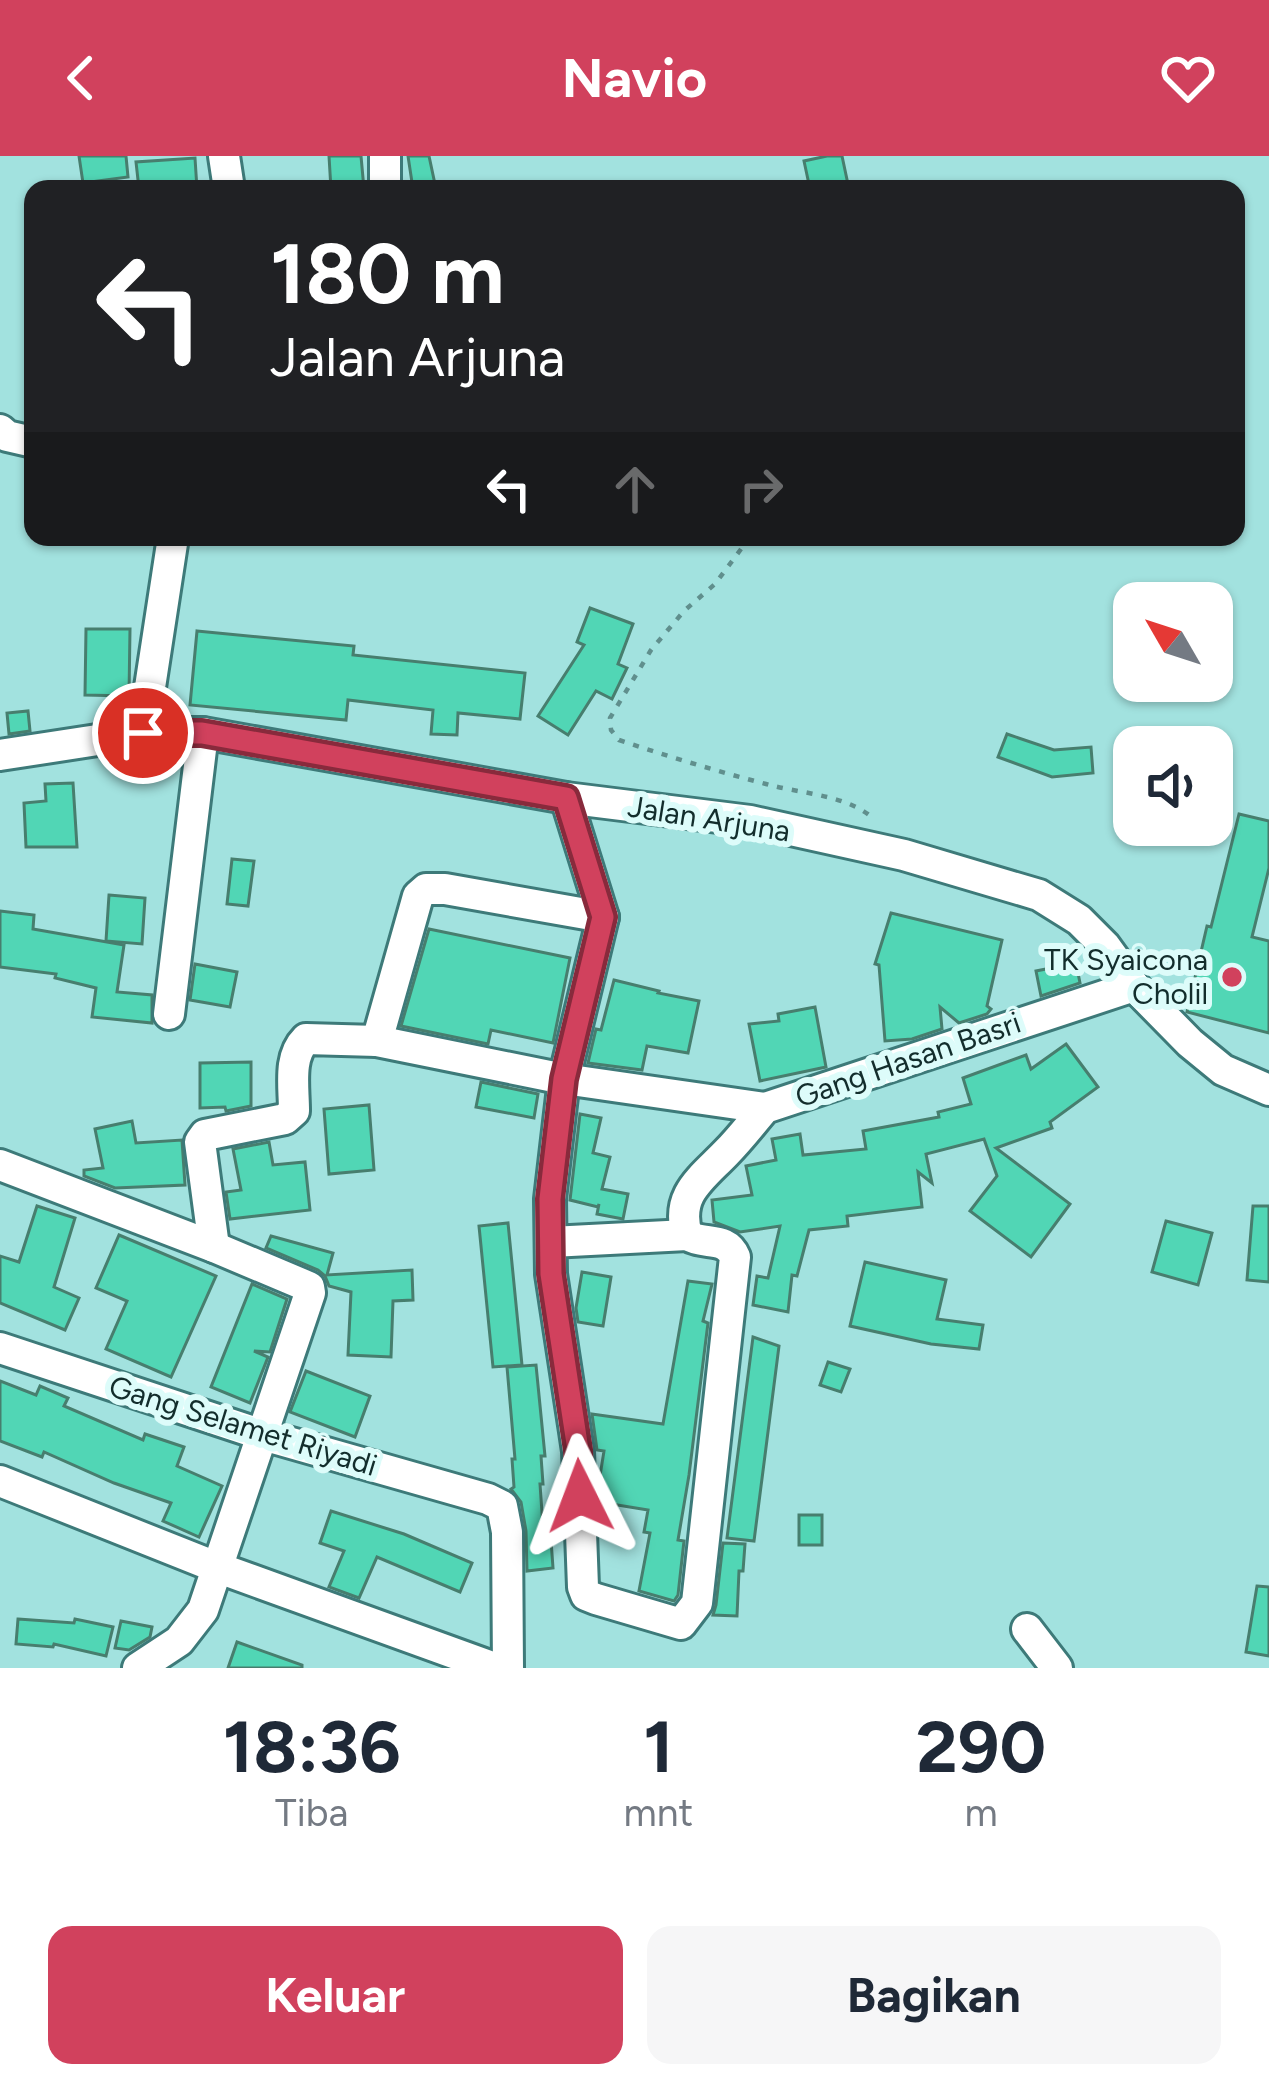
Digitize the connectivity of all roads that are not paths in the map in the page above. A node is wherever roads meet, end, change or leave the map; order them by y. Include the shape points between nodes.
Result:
1 (172, 546) edge
2 (143, 733) junction
3 (202, 733) junction
4 (0, 754) edge
5 (566, 798) junction
6 (603, 917) junction
7 (1133, 986) junction
8 (169, 1014) dead end
9 (376, 1042) junction
10 (564, 1079) junction
11 (1269, 1090) edge
12 (765, 1108) junction
13 (0, 1165) edge
14 (687, 1235) junction
15 (551, 1242) junction
16 (214, 1247) junction
17 (0, 1348) edge
18 (263, 1436) junction
19 (0, 1481) edge
20 (216, 1567) junction
21 (1027, 1630) dead end
22 (138, 1668) edge
23 (495, 1668) edge
24 (508, 1668) edge
25 (1057, 1668) edge

1 - 2 street
2 - 3 street, Jalan Arjuna
2 - 4 street, Jalan Arjuna
3 - 5 street, Jalan Arjuna
3 - 8 street
5 - 6 street
5 - 7 street, Jalan Arjuna via 750,821 1039,895 1105,946
6 - 9 street via 426,889
6 - 10 street
7 - 11 street, Jalan Arjuna via 1223,1070
7 - 12 street, Gang Hasan Basri
9 - 10 street
9 - 16 street via 306,1039 294,1059 295,1111 205,1135
10 - 12 street
10 - 15 street
12 - 14 street, Gang Hasan Basri via 697,1180 683,1208
13 - 16 street
14 - 15 street
14 - 15 street via 725,1243 735,1257 697,1603 682,1624 596,1599 583,1587 578,1450
16 - 18 street via 309,1287
17 - 18 street, Gang Selamet Riyadi
18 - 20 street
18 - 24 street, Gang Selamet Riyadi via 502,1506
19 - 20 street
20 - 22 street via 192,1625
20 - 23 street
21 - 25 street

